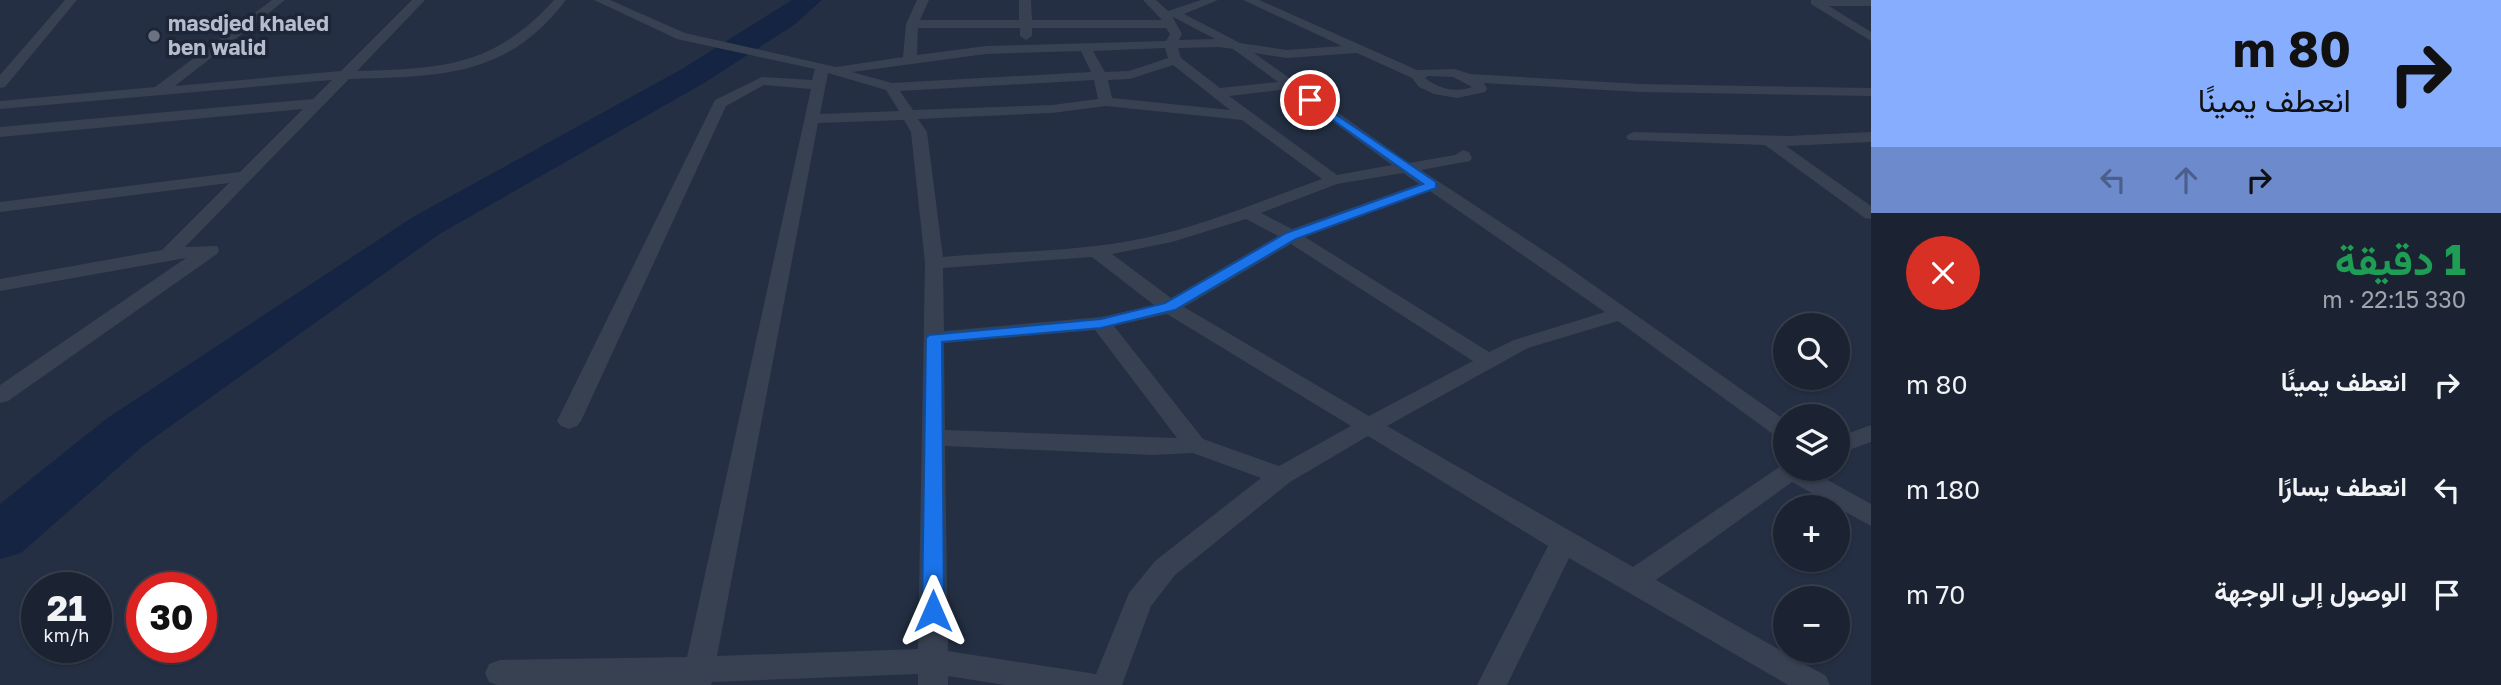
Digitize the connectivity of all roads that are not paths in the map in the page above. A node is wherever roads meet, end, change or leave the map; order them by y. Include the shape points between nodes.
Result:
1 (71, 0) edge
2 (279, 0) edge
3 (419, 0) edge
4 (560, 0) edge
5 (600, 0) edge
6 (923, 0) edge
7 (1025, 0) edge
8 (1149, 0) edge
9 (1212, 0) edge
10 (1249, 0) edge
11 (1268, 0) edge
12 (1811, 1) edge
13 (1871, 3) edge
14 (1171, 18) junction
15 (912, 23) junction
16 (1024, 24) junction
17 (1871, 37) edge
18 (1170, 44) junction
19 (1234, 44) junction
20 (1085, 47) junction
21 (1027, 49) junction
22 (1359, 49) junction
23 (910, 58) junction
24 (1175, 60) junction
25 (821, 72) junction
26 (1424, 74) junction
27 (345, 75) junction
28 (1100, 76) junction
29 (0, 84) edge
30 (1289, 85) junction
31 (1474, 85) junction
32 (891, 87) junction
33 (159, 91) junction
34 (1871, 92) edge
35 (1216, 93) junction
36 (1106, 102) junction
37 (318, 103) junction
38 (0, 105) edge
39 (1871, 105) edge
40 (910, 114) junction
41 (1247, 116) junction
42 (812, 119) junction
43 (0, 132) edge
44 (1634, 137) dead end
45 (1871, 137) edge
46 (1769, 141) junction
47 (1463, 155) dead end
48 (1406, 168) junction
49 (245, 176) junction
50 (1334, 180) junction
51 (1432, 185) junction
52 (0, 207) edge
53 (1246, 212) junction
54 (1871, 214) edge
55 (1291, 236) junction
56 (1096, 250) junction
57 (168, 254) junction
58 (934, 263) junction
59 (0, 285) edge
60 (1170, 307) junction
61 (1620, 314) junction
62 (1101, 323) junction
63 (934, 338) junction
64 (1488, 360) junction
65 (0, 396) edge
66 (569, 421) dead end
67 (1773, 422) edge
68 (1368, 426) junction
69 (1871, 433) edge
70 (934, 437) junction
71 (1850, 441) edge
72 (1195, 445) junction
73 (1281, 476) junction
74 (1777, 481) edge
75 (1812, 481) edge
76 (1871, 516) edge
77 (1563, 541) junction
78 (1634, 581) junction
79 (500, 673) dead end
80 (932, 673) edge
81 (698, 677) edge
82 (1090, 685) edge
83 (1107, 685) edge
84 (1493, 685) edge
85 (1815, 685) edge

1 - 29 street
2 - 33 street
3 - 27 street
4 - 27 street via 511,44 468,65 438,72
5 - 25 street via 681,36
6 - 15 street
7 - 16 street
8 - 14 street
9 - 14 street
10 - 22 street
11 - 26 street
12 - 13 street
12 - 17 street
14 - 16 street
14 - 18 street via 1176,34
14 - 19 street
15 - 16 street
15 - 23 street
16 - 21 street
18 - 19 street
18 - 20 street
18 - 24 street
19 - 22 street via 1287,54
19 - 30 street
20 - 21 street
20 - 28 street
21 - 23 street
22 - 26 street
23 - 25 street
24 - 28 street via 1130,75
24 - 35 street
25 - 32 street
25 - 42 street
25 - 66 street via 762,81 720,103
26 - 31 street via 1455,73
26 - 31 street via 1420,83 1433,89 1462,94
27 - 33 street
27 - 37 street
28 - 32 street
28 - 36 street
30 - 35 street
30 - 48 street
31 - 34 street
31 - 39 street via 1599,99
32 - 40 street
33 - 38 street
35 - 41 street
36 - 40 street via 1052,109
36 - 41 street
37 - 43 street
37 - 49 street
40 - 42 street
40 - 58 street via 919,132
41 - 50 street
42 - 81 street
44 - 46 street
45 - 46 street
46 - 54 street
47 - 48 street via 1464,159
48 - 50 street
48 - 51 street
49 - 52 street
49 - 57 street
50 - 53 street
51 - 55 street
51 - 61 street
53 - 55 street
53 - 56 street via 1142,244
55 - 60 street
55 - 64 street
56 - 58 street
56 - 60 street
57 - 59 street
57 - 65 street via 211,250
58 - 63 street
60 - 62 street
60 - 68 street
61 - 64 street via 1521,344
61 - 67 street
62 - 63 street
62 - 72 street
63 - 70 street
64 - 68 street
68 - 73 street
68 - 77 street
69 - 71 street
70 - 72 street
70 - 80 street
72 - 73 street
73 - 83 street via 1165,568 1139,601
74 - 78 street
75 - 76 street
77 - 78 street
77 - 84 street
78 - 85 street
79 - 81 street
80 - 81 street
80 - 82 street

